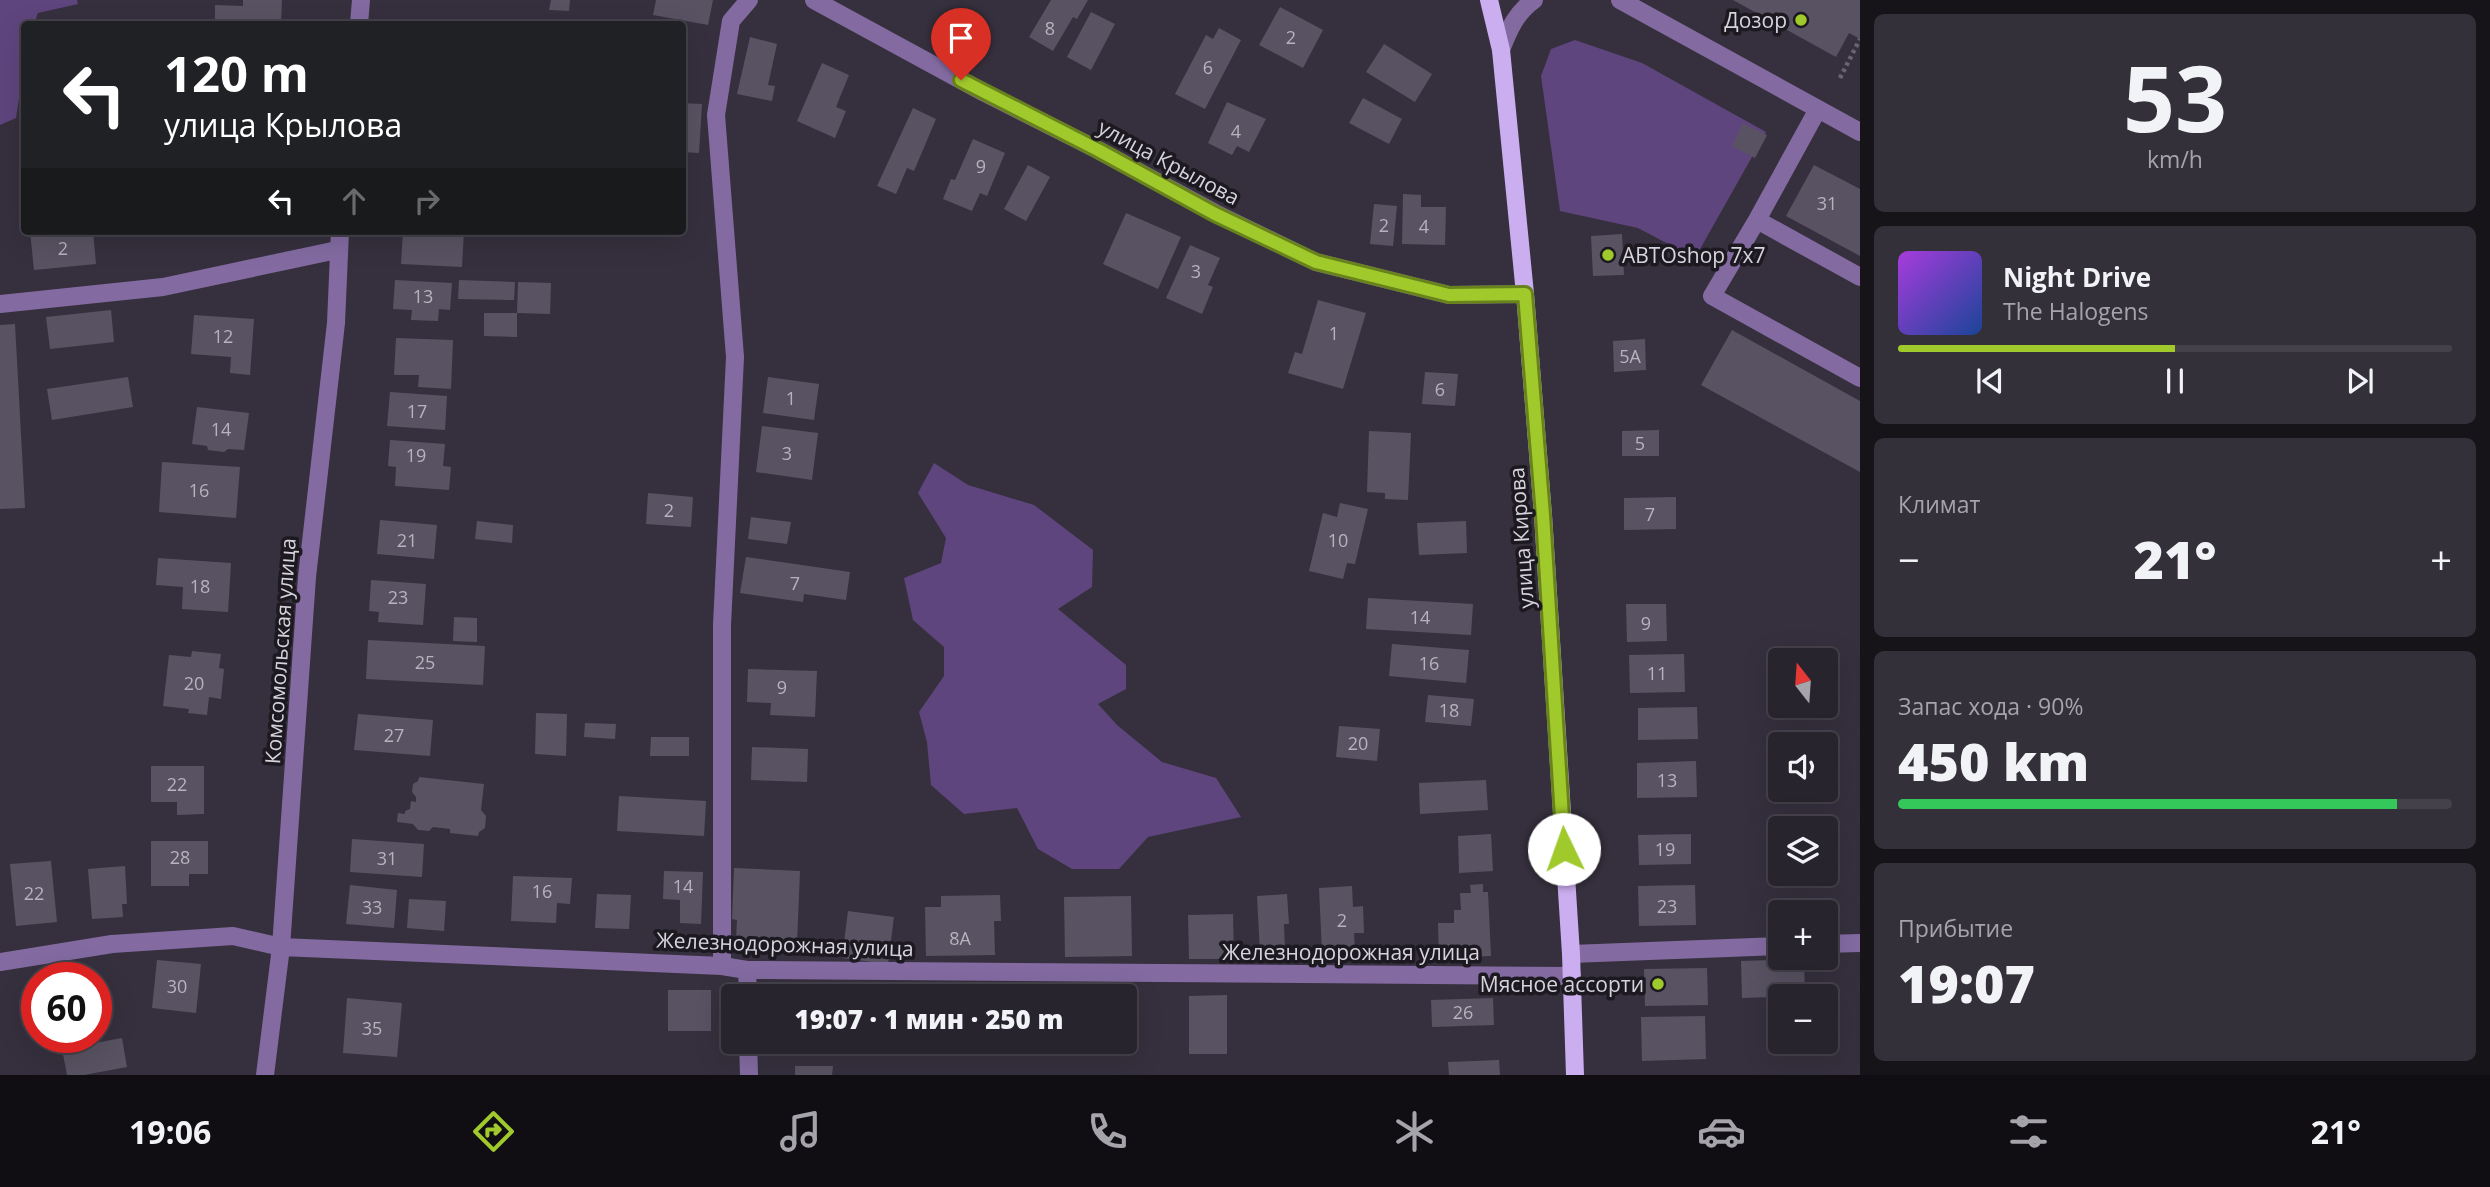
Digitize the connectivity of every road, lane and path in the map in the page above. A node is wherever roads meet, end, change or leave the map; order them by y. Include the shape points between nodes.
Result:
1 (361, 0) edge
2 (749, 0) edge
3 (814, 0) edge
4 (1489, 0) edge
5 (1534, 0) edge
6 (1620, 0) edge
7 (359, 21) edge
8 (1860, 39) edge
9 (1501, 50) junction
10 (1840, 78) dead end
11 (1818, 110) junction
12 (1860, 132) edge
13 (1757, 220) junction
14 (339, 235) edge
15 (337, 250) junction
16 (1860, 277) edge
17 (1525, 294) junction
18 (0, 304) edge
19 (1860, 378) edge
20 (1860, 943) edge
21 (1838, 944) edge
22 (1768, 946) edge
23 (281, 947) junction
24 (1571, 954) junction
25 (0, 962) edge
26 (722, 966) junction
27 (747, 970) junction
28 (1572, 976) junction
29 (748, 984) edge
30 (748, 1054) edge
31 (265, 1075) edge
32 (749, 1075) edge
33 (1575, 1075) edge

1 - 7 street
2 - 26 street via 731,21 716,115 735,357 722,625
3 - 17 street, улица Крылова via 1215,214 1316,262 1449,295
4 - 9 main road, улица Кирова
5 - 9 street via 1510,26
6 - 11 street
8 - 10 path
9 - 17 main road, улица Кирова
11 - 12 street
11 - 13 street
13 - 16 street
13 - 19 street via 1712,296
14 - 15 street, Комсомольская улица
15 - 18 street via 163,287
15 - 23 street, Комсомольская улица via 335,323 307,578
17 - 24 main road, улица Кирова
20 - 21 street
22 - 24 street
23 - 25 street, Железнодорожная улица via 233,936 112,944
23 - 26 street, Железнодорожная улица
23 - 31 street, Комсомольская улица
24 - 28 main road, улица Кирова
26 - 27 street, Железнодорожная улица
27 - 28 street, Железнодорожная улица
27 - 29 street
28 - 33 main road, улица Кирова
30 - 32 street

